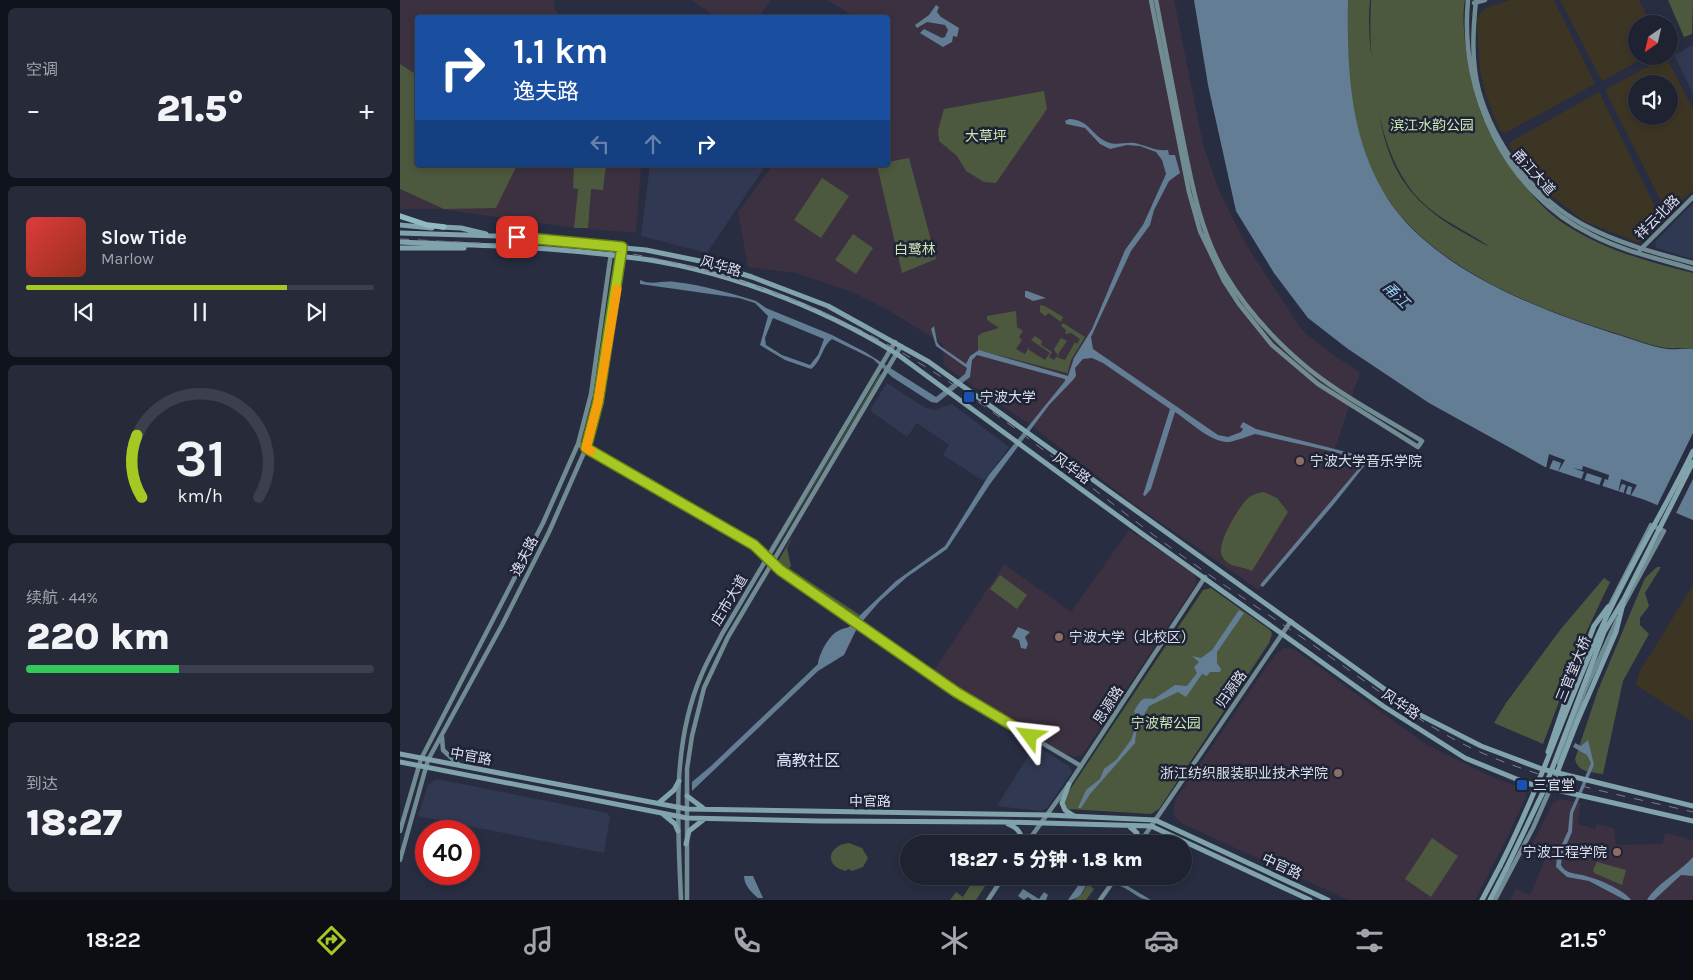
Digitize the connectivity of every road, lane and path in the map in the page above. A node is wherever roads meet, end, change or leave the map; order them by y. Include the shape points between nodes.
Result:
1 (1151, 0) edge
2 (1156, 0) edge
3 (1485, 0) edge
4 (1476, 1) edge
5 (1468, 2) edge
6 (1693, 197) edge
7 (400, 215) edge
8 (400, 225) edge
9 (444, 227) junction
10 (400, 233) edge
11 (492, 236) junction
12 (400, 242) edge
13 (493, 246) junction
14 (612, 246) junction
15 (622, 247) junction
16 (400, 248) edge
17 (1641, 248) junction
18 (1637, 253) junction
19 (611, 255) junction
20 (621, 256) junction
21 (1693, 263) edge
22 (1693, 269) edge
23 (894, 342) junction
24 (901, 346) junction
25 (890, 352) junction
26 (896, 356) junction
27 (578, 444) junction
28 (586, 448) junction
29 (1693, 451) edge
30 (1693, 462) edge
31 (769, 557) junction
32 (773, 563) junction
33 (1205, 577) junction
34 (1616, 596) junction
35 (1624, 599) junction
36 (1291, 621) junction
37 (1283, 633) junction
38 (442, 734) junction
39 (400, 754) edge
40 (421, 759) junction
41 (428, 760) junction
42 (400, 762) edge
43 (418, 766) junction
44 (461, 766) junction
45 (1081, 766) junction
46 (425, 767) junction
47 (1542, 769) junction
48 (1557, 772) junction
49 (679, 781) junction
50 (1069, 784) junction
51 (1536, 785) junction
52 (1551, 788) junction
53 (687, 796) junction
54 (660, 802) junction
55 (677, 806) junction
56 (1693, 806) edge
57 (687, 809) junction
58 (705, 810) junction
59 (661, 813) junction
60 (1048, 815) junction
61 (677, 816) junction
62 (1074, 816) junction
63 (687, 818) junction
64 (707, 819) junction
65 (1155, 820) junction
66 (1693, 821) edge
67 (1003, 822) junction
68 (1041, 823) junction
69 (1151, 826) junction
70 (1130, 827) junction
71 (400, 831) edge
72 (678, 831) junction
73 (1021, 835) edge
74 (1032, 835) edge
75 (1137, 835) edge
76 (1144, 835) edge
77 (686, 844) junction
78 (400, 860) edge
79 (1503, 868) junction
80 (998, 885) edge
81 (1111, 885) edge
82 (1299, 895) junction
83 (681, 900) edge
84 (687, 900) edge
85 (988, 900) edge
86 (1100, 900) edge
87 (1305, 900) edge
88 (1310, 900) edge
89 (1326, 900) edge
90 (1482, 900) edge
91 (1490, 900) edge
92 (1495, 900) edge

1 - 2 main road via 1189,192 1200,231 1224,281 1272,345 1318,384 1418,447 1422,441 1336,388 1291,354 1266,330 1224,273 1203,226 1194,192
3 - 4 main road
4 - 5 main road
4 - 17 main road, 甬江大道 via 1472,30 1479,90 1504,147 1518,168 1554,205 1594,230
5 - 18 main road, 甬江大道 via 1469,51 1477,97 1500,150 1520,176 1558,214 1590,235
6 - 17 main road, 祥云北路
7 - 9 highway via 427,226
8 - 9 main road
9 - 11 main road via 477,230
10 - 11 main road
11 - 14 main road, 风华路
12 - 13 main road, 风华路
13 - 16 main road
13 - 19 main road, 风华路
14 - 15 main road, 风华路
14 - 19 main road, 逸夫路
15 - 20 main road, 逸夫路
15 - 23 main road, 风华路 via 700,261 752,277 828,306
17 - 18 main road, 祥云北路
17 - 21 main road, 甬江大道
18 - 22 main road, 甬江大道
19 - 20 main road, 风华路
19 - 27 main road, 逸夫路 via 591,394
20 - 25 main road, 风华路 via 695,270 748,286 802,306
20 - 28 main road, 逸夫路 via 598,402
23 - 24 main road, 风华路
23 - 25 main road, 庄市大道
24 - 26 main road, 庄市大道
24 - 36 main road, 风华路 via 929,362
25 - 26 main road, 风华路
25 - 31 main road, 庄市大道
26 - 32 main road, 庄市大道
26 - 33 main road, 风华路
27 - 28 main road
27 - 40 main road, 逸夫路 via 542,523
28 - 31 main road via 754,545
28 - 38 main road, 逸夫路 via 536,559
29 - 34 main road, 三官堂大桥, bridge
30 - 35 main road, 三官堂大桥, bridge
31 - 32 main road
31 - 49 main road, 庄市大道 via 700,676 684,736
32 - 45 main road via 978,706
32 - 53 main road, 庄市大道 via 728,637 704,688 689,752
33 - 37 main road, 风华路
33 - 45 main road, 思源路
34 - 47 main road, bridge via 1594,626
34 - 79 main road, 三官堂大桥, bridge
35 - 48 main road, bridge via 1616,632
35 - 79 main road, 三官堂大桥, bridge via 1604,632 1544,790
36 - 37 main road, 归源路
36 - 47 main road, 风华路 via 1422,716 1481,746
37 - 51 main road, 风华路 via 1440,744 1465,758
37 - 65 main road, 归源路
38 - 41 main road, 逸夫路
38 - 44 main road via 443,750
39 - 40 main road, 中官路
40 - 41 main road, 中官路
40 - 43 main road, 逸夫路
41 - 44 main road, 中官路
41 - 46 main road, 逸夫路
42 - 43 main road, 中官路
43 - 46 main road, 中官路
43 - 71 main road, 逸夫路
44 - 54 main road, 中官路
45 - 50 main road, 思源路
46 - 59 main road, 中官路
46 - 78 main road, 逸夫路
47 - 48 main road, 风华路
47 - 48 main road via 1591,645 1651,525 1664,531 1621,610 1585,690
47 - 51 main road
48 - 52 main road
48 - 56 main road, 风华路
49 - 54 main road
49 - 55 main road, 庄市大道
50 - 60 main road, 思源路
50 - 62 main road via 1062,803 1065,810
51 - 52 main road, 风华路
52 - 66 main road, 风华路
52 - 92 main road
53 - 57 main road, 庄市大道
53 - 58 main road
54 - 55 main road, 中官路
55 - 57 main road, 中官路
55 - 61 main road, 庄市大道
57 - 58 main road, 中官路
57 - 63 main road, 庄市大道
58 - 60 main road, 中官路
59 - 61 main road, 中官路
59 - 72 main road via 675,824
60 - 62 main road, 中官路
60 - 68 main road, 思源路
61 - 63 main road, 中官路
61 - 72 main road, 庄市大道
62 - 65 main road, 中官路
63 - 64 main road, 中官路
63 - 77 main road, 庄市大道
64 - 67 main road, 中官路
64 - 77 main road via 693,826
65 - 69 main road, 归源路
65 - 89 main road, 中官路
67 - 68 main road, 中官路
67 - 73 main road
68 - 70 main road, 中官路
68 - 74 main road, 思源路
69 - 70 main road, 中官路
69 - 76 main road, 归源路
69 - 82 main road, 中官路
70 - 75 main road
72 - 83 main road, 庄市大道
77 - 84 main road, 庄市大道
79 - 90 main road, 三官堂大桥
79 - 91 main road, 三官堂大桥
80 - 85 main road
81 - 86 main road
82 - 87 main road
82 - 88 main road, 中官路

